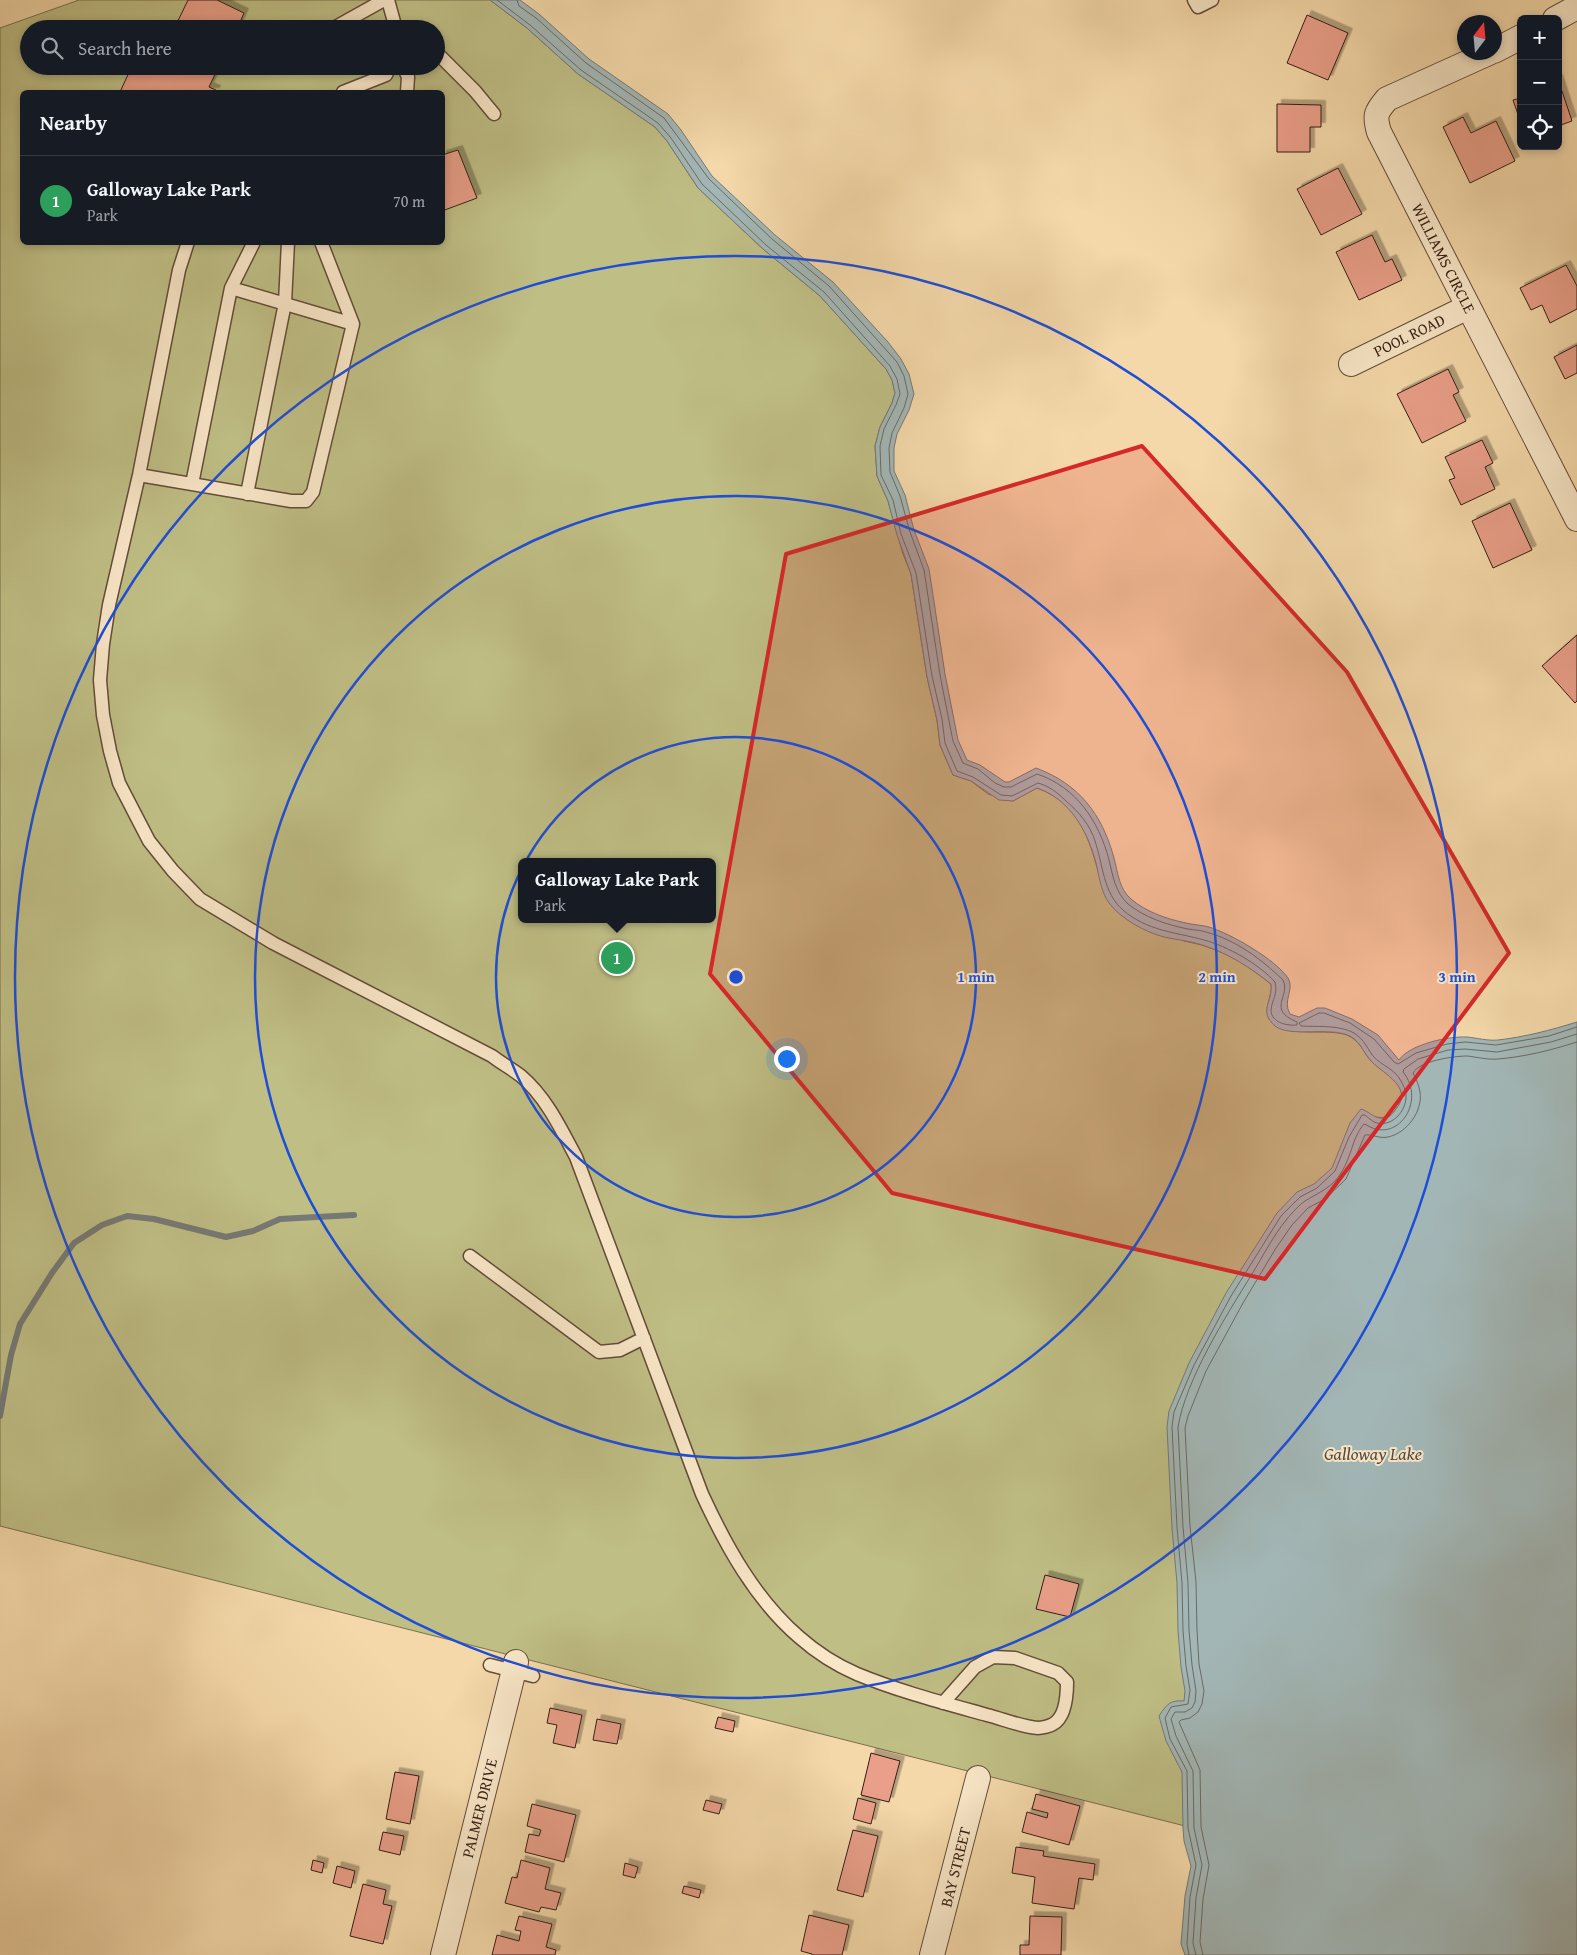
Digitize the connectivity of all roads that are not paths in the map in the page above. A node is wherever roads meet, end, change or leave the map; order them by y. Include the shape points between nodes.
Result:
1 (384, 0) edge
2 (388, 0) edge
3 (1194, 0) edge
4 (1212, 0) edge
5 (1577, 7) edge
6 (1562, 15) edge
7 (348, 20) edge
8 (394, 20) edge
9 (1517, 39) edge
10 (1502, 47) edge
11 (1475, 60) edge
12 (445, 61) edge
13 (386, 75) edge
14 (407, 75) edge
15 (348, 90) edge
16 (407, 90) edge
17 (494, 114) dead end
18 (187, 245) edge
19 (252, 245) edge
20 (288, 245) edge
21 (322, 245) edge
22 (231, 288) junction
23 (285, 303) junction
24 (1468, 307) junction
25 (353, 324) junction
26 (1351, 364) dead end
27 (139, 475) junction
28 (192, 484) junction
29 (247, 494) junction
30 (1577, 519) edge
31 (470, 1256) dead end
32 (644, 1338) junction
33 (490, 1665) dead end
34 (521, 1670) joint
35 (943, 1703) junction
36 (978, 1778) dead end
37 (442, 1955) edge
38 (932, 1955) edge

1 - 7 lane
2 - 8 lane
3 - 4 lane via 1198,7
5 - 6 street
9 - 10 street, WILLIAMS CIRCLE
11 - 24 street, WILLIAMS CIRCLE via 1387,99 1377,110 1376,121
12 - 17 lane
13 - 15 lane
14 - 16 lane
18 - 27 lane via 179,270
19 - 22 lane
20 - 23 lane
21 - 25 lane
22 - 23 lane
22 - 28 lane
23 - 25 lane
23 - 29 lane
24 - 26 street, POOL ROAD
24 - 30 street, WILLIAMS CIRCLE
25 - 29 lane via 313,492 306,501
27 - 28 lane
27 - 32 lane via 109,605 100,680 103,715 119,783 149,841 200,899 273,943 492,1056 522,1077 548,1108 576,1157
28 - 29 lane
31 - 32 lane via 599,1352 620,1350
32 - 35 lane via 719,1531 745,1575 778,1616 822,1656 856,1674
33 - 34 lane
34 - 37 street, PALMER DRIVE
35 - 35 lane via 975,1667 992,1657 1015,1658 1058,1673 1067,1682 1068,1696 1061,1714 1054,1724 1040,1728
36 - 38 street, BAY STREET

